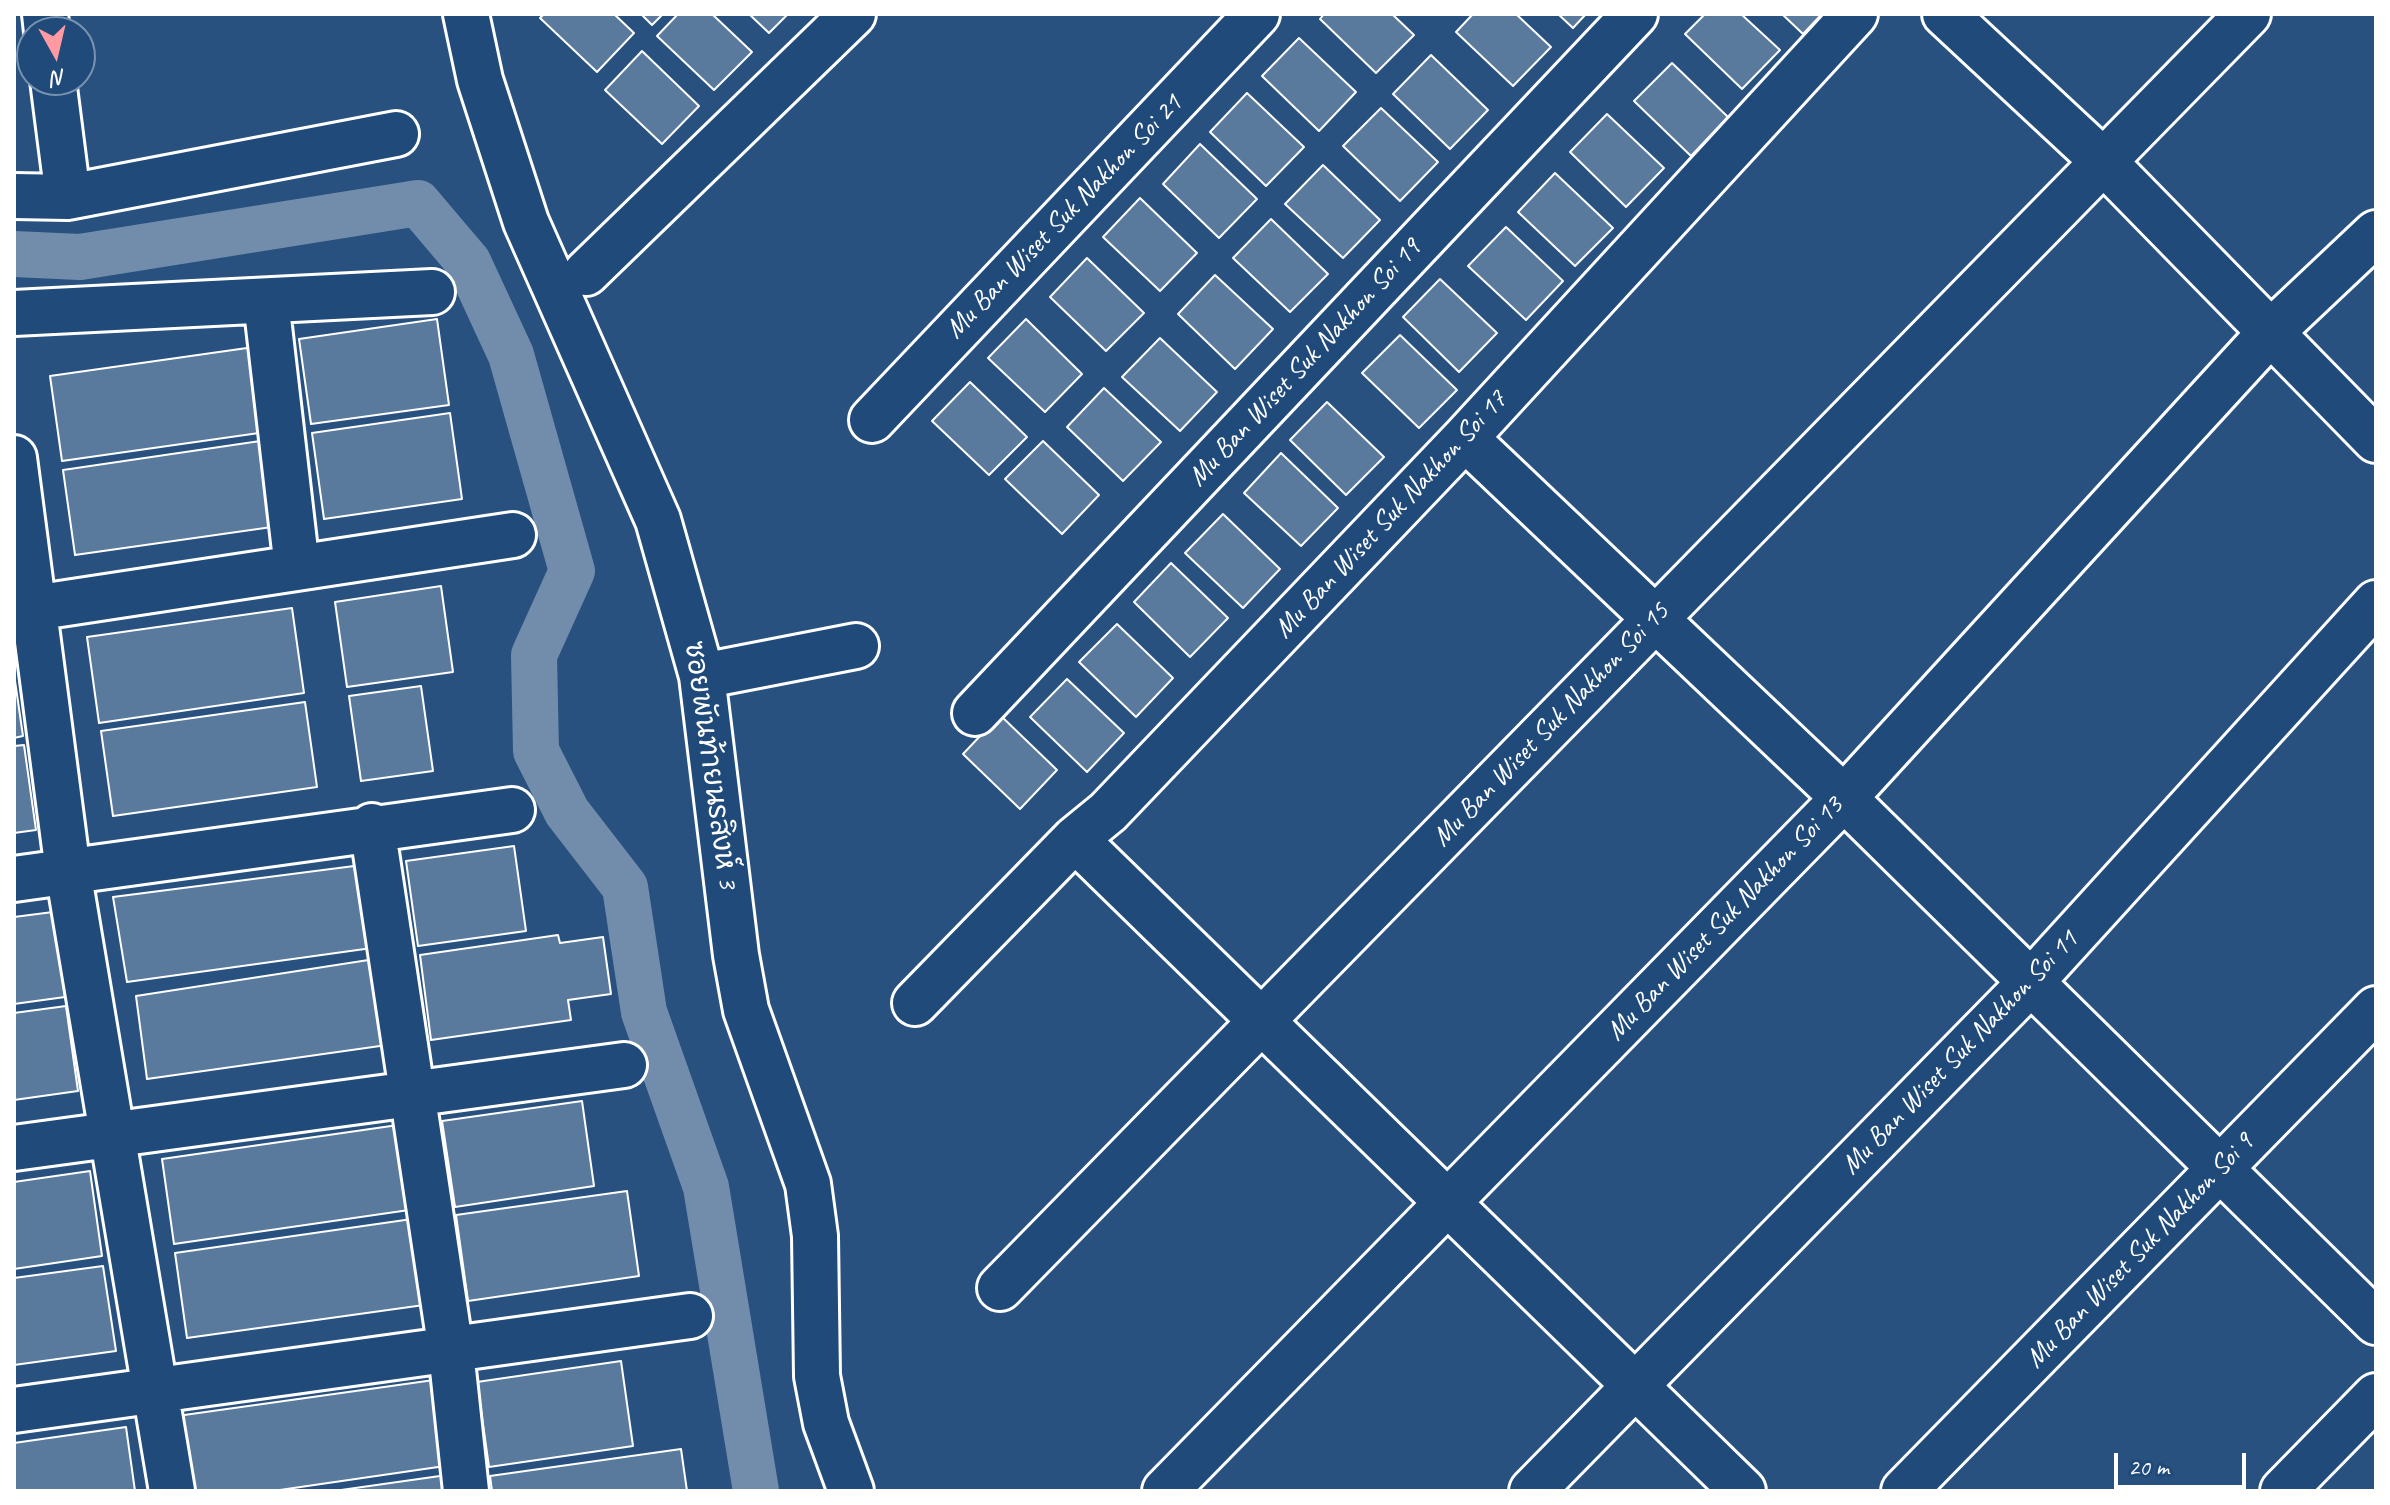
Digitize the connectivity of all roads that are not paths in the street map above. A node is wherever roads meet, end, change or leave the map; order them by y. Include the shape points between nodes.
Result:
1 (466, 14) edge
2 (853, 14) edge
3 (1257, 14) edge
4 (1635, 14) edge
5 (1855, 14) edge
6 (1945, 14) edge
7 (2248, 14) edge
8 (55, 96) edge
9 (396, 134) dead end
10 (2104, 162) junction
11 (14, 196) edge
12 (68, 197) junction
13 (2376, 233) edge
14 (586, 273) dead end
15 (432, 292) dead end
16 (266, 301) junction
17 (14, 313) edge
18 (2269, 334) junction
19 (872, 420) dead end
20 (1465, 438) junction
21 (2376, 440) edge
22 (14, 458) edge
23 (513, 535) dead end
24 (297, 568) junction
25 (2376, 603) edge
26 (24, 610) edge
27 (1656, 619) junction
28 (856, 646) dead end
29 (702, 676) junction
30 (975, 713) dead end
31 (1844, 798) junction
32 (512, 810) dead end
33 (372, 826) junction
34 (1075, 839) junction
35 (68, 871) junction
36 (14, 879) edge
37 (2031, 982) junction
38 (915, 1003) dead end
39 (2376, 1009) edge
40 (1261, 1021) junction
41 (624, 1065) dead end
42 (415, 1095) junction
43 (113, 1134) junction
44 (14, 1148) edge
45 (2221, 1169) junction
46 (1447, 1203) junction
47 (1000, 1288) dead end
48 (690, 1316) dead end
49 (2376, 1322) edge
50 (451, 1351) junction
51 (1635, 1385) junction
52 (158, 1390) junction
53 (2376, 1396) edge
54 (14, 1410) edge
55 (172, 1491) edge
56 (466, 1491) edge
57 (851, 1491) edge
58 (1165, 1491) edge
59 (1532, 1491) edge
60 (1743, 1491) edge
61 (1904, 1491) edge
62 (2283, 1491) edge

1 - 29 street, ซอยพันท้ายนรสิงห์ 3 via 484,94 526,222 658,520
2 - 14 street
3 - 19 street, Mu Ban Wiset Suk Nakhon Soi 21
4 - 30 street, Mu Ban Wiset Suk Nakhon Soi 19
5 - 20 street, Mu Ban Wiset Suk Nakhon Soi 17
6 - 10 street
7 - 10 street, Mu Ban Wiset Suk Nakhon Soi 15
8 - 12 street
9 - 12 street
10 - 18 street
10 - 27 street, Mu Ban Wiset Suk Nakhon Soi 15
11 - 12 street
13 - 18 street, Mu Ban Wiset Suk Nakhon Soi 13
15 - 16 street
16 - 17 street
16 - 24 street
18 - 21 street
18 - 31 street, Mu Ban Wiset Suk Nakhon Soi 13
20 - 27 street
20 - 34 street, Mu Ban Wiset Suk Nakhon Soi 17 via 1108,812
22 - 26 street
23 - 24 street
24 - 26 street
25 - 37 street, Mu Ban Wiset Suk Nakhon Soi 11
26 - 35 street
27 - 31 street
27 - 40 street, Mu Ban Wiset Suk Nakhon Soi 15
28 - 29 street
29 - 57 street, ซอยพันท้ายนรสิงห์ 3 via 746,1010 808,1184 815,1236 817,1376 826,1423
31 - 37 street
31 - 46 street, Mu Ban Wiset Suk Nakhon Soi 13
32 - 33 street
33 - 35 street
33 - 42 street
34 - 38 street, Mu Ban Wiset Suk Nakhon Soi 17
34 - 40 street
35 - 36 street
35 - 43 street
37 - 45 street
37 - 51 street, Mu Ban Wiset Suk Nakhon Soi 11
39 - 45 street, Mu Ban Wiset Suk Nakhon Soi 9
40 - 46 street
40 - 47 street, Mu Ban Wiset Suk Nakhon Soi 15
41 - 42 street
42 - 43 street
42 - 50 street
43 - 44 street
43 - 52 street
45 - 49 street
45 - 61 street, Mu Ban Wiset Suk Nakhon Soi 9
46 - 51 street
46 - 58 street, Mu Ban Wiset Suk Nakhon Soi 13
48 - 50 street
50 - 52 street
50 - 56 street
51 - 59 street, Mu Ban Wiset Suk Nakhon Soi 11
51 - 60 street
52 - 54 street
52 - 55 street
53 - 62 street

